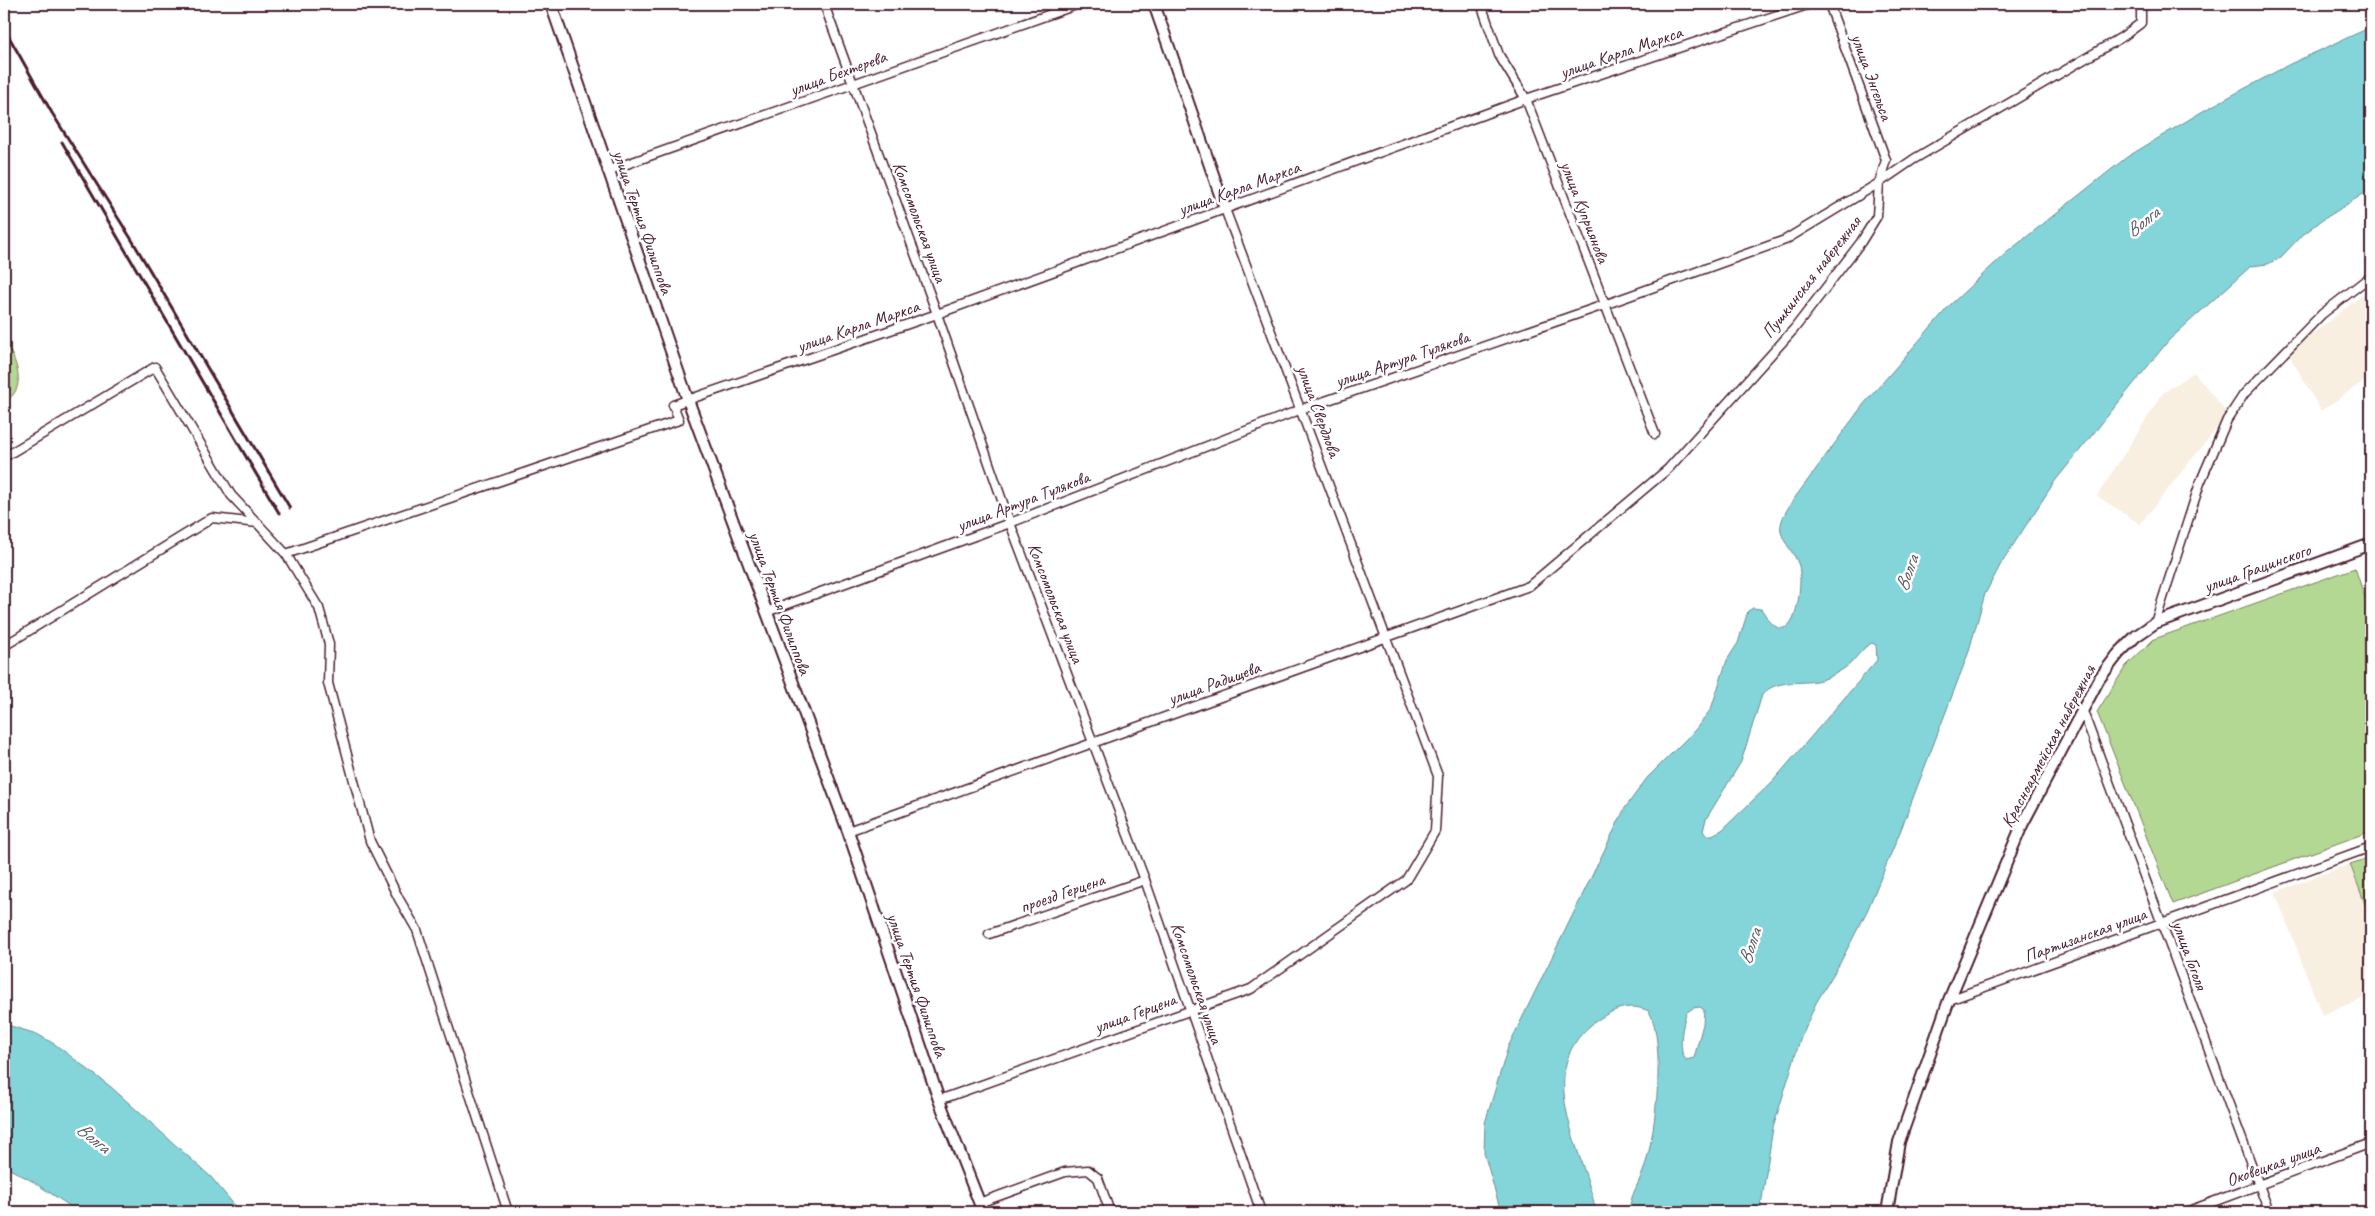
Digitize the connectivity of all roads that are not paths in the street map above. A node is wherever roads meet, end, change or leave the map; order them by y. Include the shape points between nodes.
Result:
1 (551, 4) edge
2 (824, 4) edge
3 (1079, 4) edge
4 (1154, 4) edge
5 (1481, 4) edge
6 (1810, 4) edge
7 (1829, 4) edge
8 (2141, 4) edge
9 (853, 84) junction
10 (1526, 99) junction
11 (607, 171) junction
12 (1879, 183) junction
13 (1225, 209) junction
14 (2371, 276) edge
15 (1604, 305) junction
16 (937, 314) junction
17 (683, 402) junction
18 (1302, 410) junction
19 (1655, 434) dead end
20 (4, 457) edge
21 (258, 523) junction
22 (1010, 523) junction
23 (1578, 543) joint
24 (2371, 547) edge
25 (286, 554) junction
26 (766, 612) junction
27 (2155, 623) junction
28 (1385, 636) junction
29 (4, 646) edge
30 (2082, 710) junction
31 (1093, 743) junction
32 (848, 831) junction
33 (1435, 831) joint
34 (2371, 847) edge
35 (1145, 880) junction
36 (2162, 923) junction
37 (989, 934) dead end
38 (1949, 1000) junction
39 (1191, 1009) junction
40 (939, 1100) junction
41 (2371, 1143) edge
42 (2258, 1185) junction
43 (981, 1208) edge
44 (508, 1212) edge
45 (1110, 1212) edge
46 (1261, 1212) edge
47 (1887, 1212) edge
48 (2186, 1212) edge
49 (2269, 1212) edge

1 - 11 street, улица Тертия Филиппова
2 - 9 street, Комсомольская улица
3 - 9 street, улица Бехтерева
4 - 13 street, улица Свердлова
5 - 10 street, улица Куприянова via 1499,55
6 - 10 street, улица Карла Маркса
7 - 12 street, улица Энгельса via 1886,160
8 - 12 street via 2141,24 2122,37 1914,159
9 - 11 street, улица Бехтерева
9 - 16 street, Комсомольская улица
10 - 13 street, улица Карла Маркса
10 - 15 street, улица Куприянова
11 - 17 street, улица Тертия Филиппова
12 - 15 street, улица Артура Тулякова via 1785,240
12 - 23 street, Пушкинская набережная via 1876,216 1861,242 1794,329 1668,469
13 - 16 street, улица Карла Маркса
13 - 18 street, улица Свердлова
14 - 27 street via 2322,314 2244,394 2227,420 2200,483
15 - 18 street, улица Артура Тулякова
15 - 19 street, улица Куприянова
16 - 17 street, улица Карла Маркса
16 - 22 street, Комсомольская улица
17 - 25 street via 673,405 679,420
17 - 26 street, улица Тертия Филиппова
18 - 22 street, улица Артура Тулякова
18 - 28 street, улица Свердлова
20 - 21 street via 154,367 231,495
21 - 25 street
21 - 29 street via 212,518
22 - 26 street, улица Артура Тулякова
22 - 31 street, Комсомольская улица
23 - 28 street, улица Радищева via 1529,586
24 - 27 street, улица Грацинского
25 - 44 street via 319,608 329,644 328,683 370,840 417,930
26 - 32 street, улица Тертия Филиппова
27 - 30 street, Красноармейская набережная via 2118,653
28 - 31 street, улица Радищева
28 - 33 street, улица Свердлова via 1438,776
30 - 36 street, улица Гоголя
30 - 38 street, Красноармейская набережная via 2022,825
31 - 32 street, улица Радищева
31 - 35 street, Комсомольская улица
32 - 40 street, улица Тертия Филиппова
33 - 39 street, улица Герцена via 1406,880 1251,989
34 - 36 street, Партизанская улица
35 - 37 street, проезд Герцена
35 - 39 street, Комсомольская улица
36 - 38 street, Партизанская улица
36 - 42 street, улица Гоголя
38 - 47 street, Красноармейская набережная via 1899,1142
39 - 40 street, улица Герцена
39 - 46 street, Комсомольская улица
40 - 43 street, улица Тертия Филиппова
41 - 42 street, Оковецкая улица
42 - 48 street, Оковецкая улица
42 - 49 street, улица Гоголя
43 - 45 street via 1065,1172 1088,1170 1098,1178

